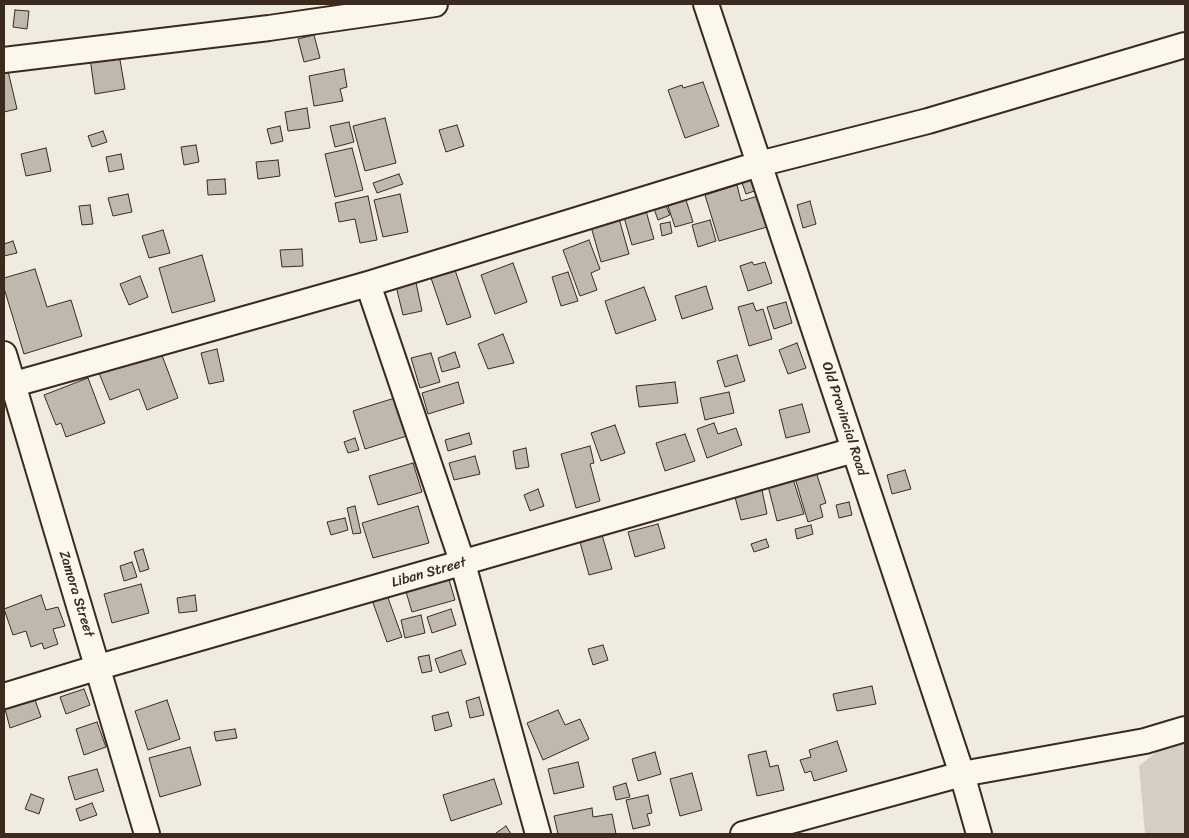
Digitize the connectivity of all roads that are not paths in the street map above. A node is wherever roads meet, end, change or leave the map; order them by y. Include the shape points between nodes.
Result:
1 (435, 4) edge
2 (706, 4) edge
3 (1185, 45) edge
4 (4, 60) edge
5 (759, 164) junction
6 (368, 284) junction
7 (4, 354) edge
8 (8, 386) edge
9 (854, 450) junction
10 (463, 564) junction
11 (99, 667) junction
12 (4, 696) edge
13 (1185, 729) edge
14 (962, 774) junction
15 (147, 834) edge
16 (538, 834) edge
17 (742, 834) edge
18 (979, 834) edge

1 - 4 street
2 - 5 street, Old Provincial Road
3 - 5 street via 928,121
5 - 6 street
5 - 9 street, Old Provincial Road
6 - 8 street
6 - 10 street
7 - 8 street, Zamora Street
8 - 11 street, Zamora Street
9 - 10 street, Liban Street
9 - 14 street, Old Provincial Road
10 - 11 street, Liban Street
10 - 16 street
11 - 12 street, Liban Street
11 - 15 street, Zamora Street
13 - 14 street via 1146,741
14 - 17 street
14 - 18 street, Old Provincial Road

